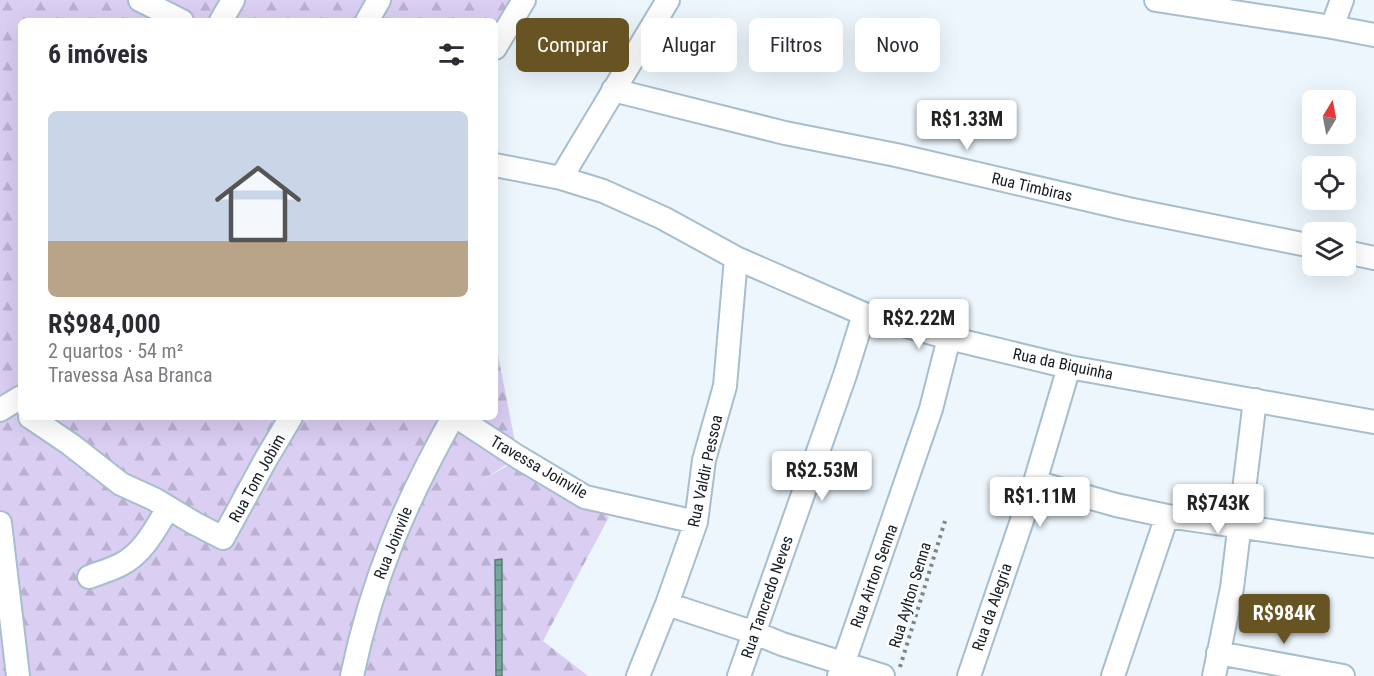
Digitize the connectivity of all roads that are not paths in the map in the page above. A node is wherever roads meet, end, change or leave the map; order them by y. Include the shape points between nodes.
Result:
1 (140, 0) edge
2 (233, 0) edge
3 (379, 0) edge
4 (524, 0) edge
5 (668, 0) edge
6 (1156, 0) edge
7 (1342, 0) edge
8 (176, 18) edge
9 (223, 18) edge
10 (369, 18) edge
11 (1332, 27) junction
12 (1374, 36) edge
13 (498, 43) edge
14 (613, 90) junction
15 (498, 166) edge
16 (561, 178) junction
17 (1302, 244) edge
18 (1356, 254) edge
19 (736, 258) junction
20 (1374, 258) edge
21 (864, 314) junction
22 (949, 338) junction
23 (1069, 367) junction
24 (1255, 400) junction
25 (34, 420) edge
26 (289, 420) edge
27 (453, 420) edge
28 (460, 420) edge
29 (1374, 422) edge
30 (1035, 482) junction
31 (168, 508) junction
32 (1167, 516) junction
33 (696, 522) junction
34 (0, 523) edge
35 (1239, 526) junction
36 (1374, 546) edge
37 (89, 577) dead end
38 (667, 604) junction
39 (755, 633) junction
40 (1218, 653) junction
41 (841, 669) edge
42 (18, 676) edge
43 (352, 676) edge
44 (638, 676) edge
45 (739, 676) edge
46 (883, 676) edge
47 (969, 676) edge
48 (1113, 676) edge
49 (1214, 676) edge
50 (1343, 676) edge

1 - 8 street
2 - 9 street
3 - 10 street
4 - 13 street
5 - 14 street
6 - 11 street
7 - 11 street
11 - 12 street
14 - 16 street
14 - 17 street, Rua Timbiras via 785,133
15 - 16 street, Rua da Biquinha
16 - 19 street, Rua da Biquinha via 630,202
18 - 20 street
19 - 21 street, Rua da Biquinha
19 - 33 street, Rua Valdir Pessoa via 725,386 704,460
21 - 22 street, Rua da Biquinha
21 - 39 street, Rua Tancredo Neves
22 - 23 street, Rua da Biquinha
22 - 41 street, Rua Airton Senna via 924,430
23 - 24 street, Rua da Biquinha
23 - 30 street, Rua da Alegria
24 - 29 street, Rua da Biquinha
24 - 35 street
25 - 31 street via 121,484
26 - 31 street, Rua Tom Jobim via 223,538
27 - 43 street, Rua Joinvile via 429,460 393,537 372,596
28 - 33 street, Travessa Joinvile via 585,497
30 - 32 street
30 - 47 street, Rua da Alegria
31 - 37 street via 136,554
32 - 35 street
32 - 48 street
33 - 38 street, Rua Valdir Pessoa
34 - 42 street
35 - 36 street
35 - 40 street via 1232,588
38 - 39 street
38 - 44 street, Rua Valdir Pessoa
39 - 41 street
39 - 45 street, Rua Tancredo Neves
40 - 49 street
40 - 50 street
41 - 46 street

